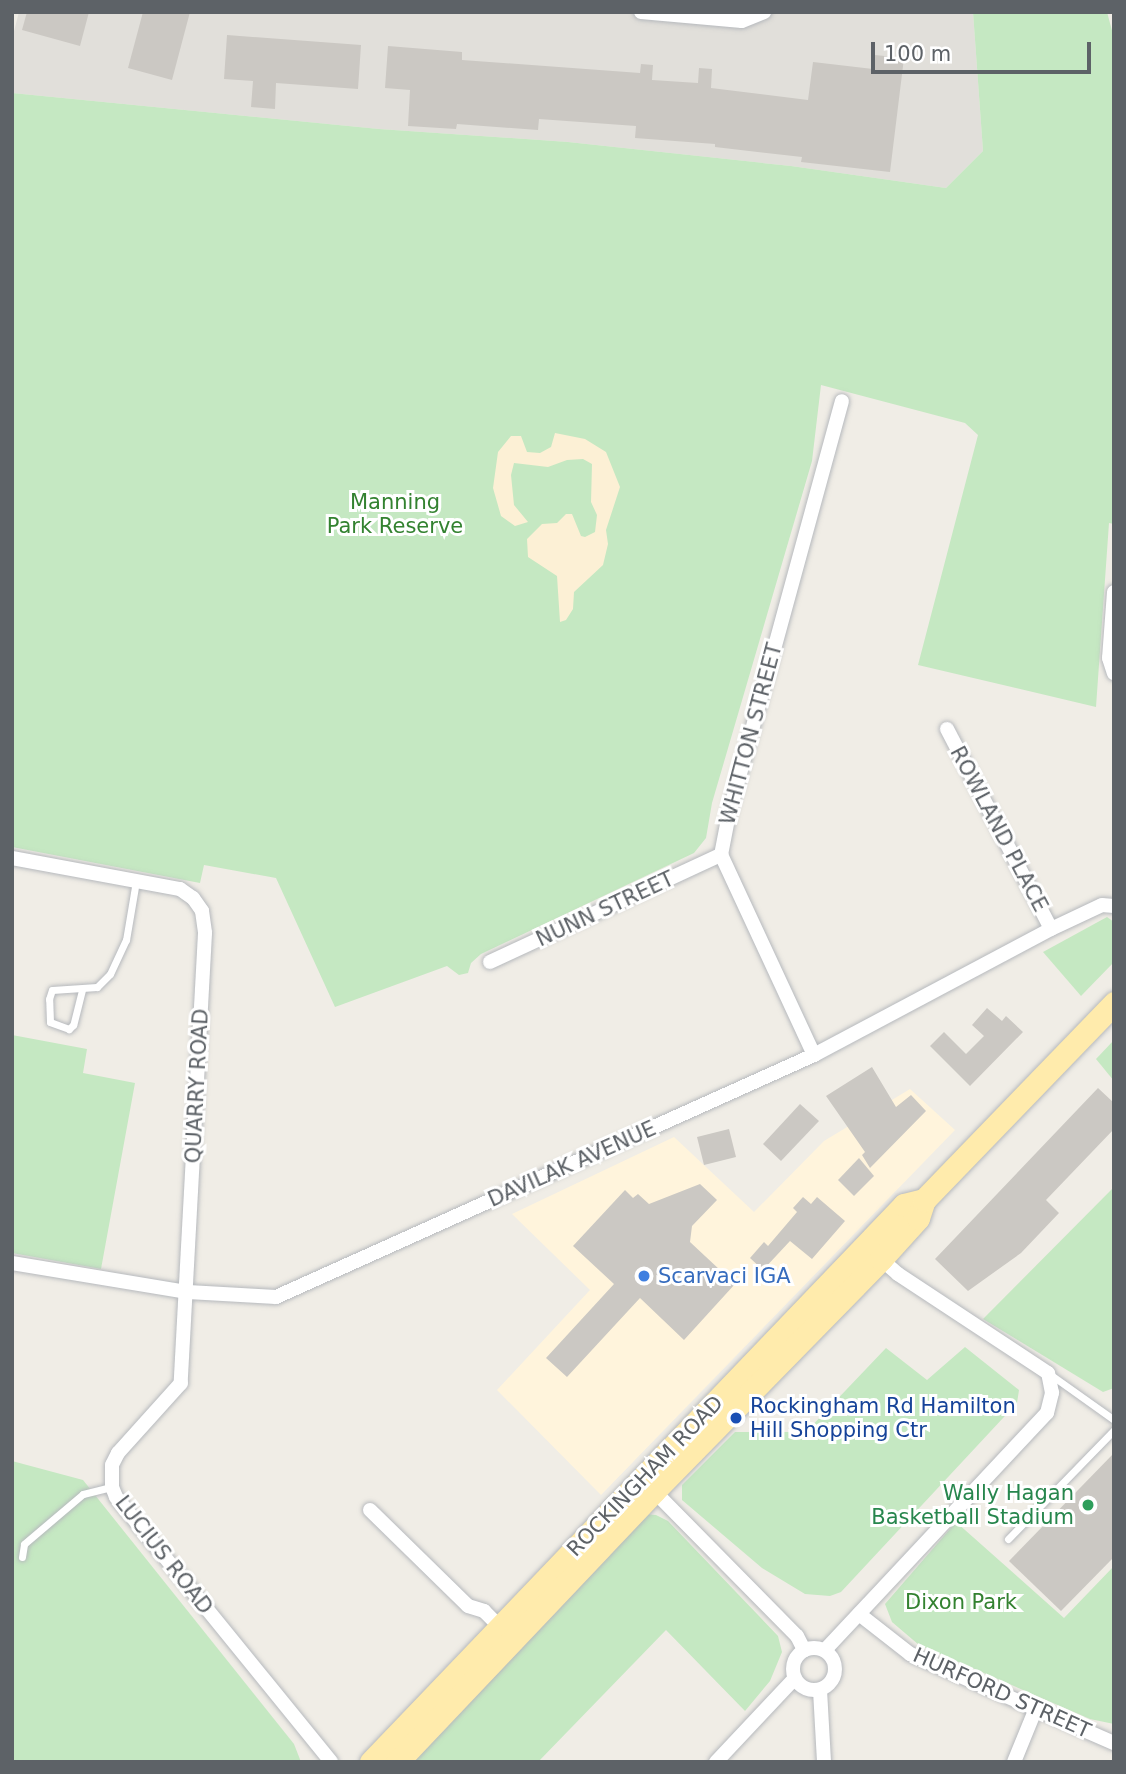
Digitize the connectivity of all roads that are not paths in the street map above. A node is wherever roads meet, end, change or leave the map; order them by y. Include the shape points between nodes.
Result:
1 (641, 12) edge
2 (764, 12) edge
3 (842, 401) dead end
4 (1114, 592) edge
5 (1114, 673) edge
6 (947, 729) dead end
7 (721, 855) junction
8 (12, 858) edge
9 (136, 881) junction
10 (1110, 903) edge
11 (1051, 929) junction
12 (490, 962) dead end
13 (82, 990) junction
14 (1114, 1003) edge
15 (814, 1055) junction
16 (873, 1253) junction
17 (12, 1263) edge
18 (188, 1292) junction
19 (1048, 1373) junction
20 (1114, 1419) edge
21 (1114, 1430) edge
22 (648, 1485) junction
23 (111, 1487) junction
24 (370, 1510) dead end
25 (1008, 1538) dead end
26 (22, 1558) dead end
27 (859, 1614) junction
28 (499, 1626) junction
29 (804, 1650) junction
30 (825, 1650) junction
31 (795, 1678) junction
32 (820, 1690) junction
33 (1036, 1708) junction
34 (1114, 1743) edge
35 (331, 1762) edge
36 (371, 1762) edge
37 (397, 1762) edge
38 (716, 1762) edge
39 (824, 1762) edge
40 (1014, 1762) edge

1 - 2 street via 742,22
3 - 7 street, WHITTON STREET via 732,800
4 - 5 street via 1109,658
6 - 11 street, ROWLAND PLACE
7 - 12 street, NUNN STREET
7 - 15 street, WHITTON STREET
8 - 9 street
9 - 13 lane via 118,962 97,987
9 - 18 street, QUARRY ROAD via 180,889 193,898 202,911 205,933
10 - 11 street, DAVILAK AVENUE
11 - 15 street, DAVILAK AVENUE
13 - 13 lane via 52,990 50,1022 73,1026
14 - 16 main road, ROCKINGHAM ROAD via 924,1200 904,1205
15 - 18 street, DAVILAK AVENUE via 275,1297
16 - 19 street
16 - 22 main road, ROCKINGHAM ROAD
17 - 18 street, DAVILAK AVENUE
18 - 23 street, LUCIUS ROAD via 181,1382 118,1453
19 - 20 lane
19 - 27 street via 1052,1393 1047,1413
21 - 25 lane
22 - 28 main road, ROCKINGHAM ROAD
22 - 29 street via 797,1636
22 - 37 main road, ROCKINGHAM ROAD
23 - 26 lane via 83,1494 24,1544
23 - 35 street, LUCIUS ROAD
24 - 28 street via 468,1606 484,1611
27 - 30 street
27 - 33 street, HURFORD STREET via 910,1654
28 - 36 main road, ROCKINGHAM ROAD
29 - 30 street
29 - 31 street via 793,1666
30 - 32 street via 834,1661 835,1675
31 - 32 street via 806,1688
31 - 38 street
32 - 39 street
33 - 34 street, HURFORD STREET
33 - 40 street

